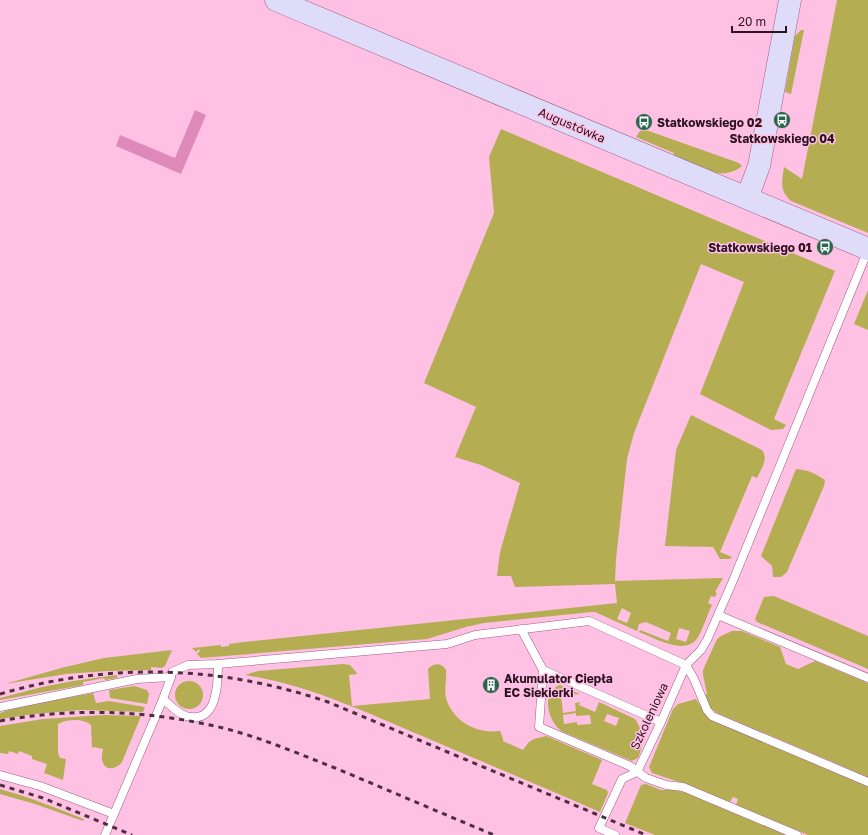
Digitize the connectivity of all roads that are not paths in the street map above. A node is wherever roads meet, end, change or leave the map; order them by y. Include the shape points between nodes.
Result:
1 (276, 0) edge
2 (790, 0) edge
3 (747, 198) junction
4 (868, 250) edge
5 (718, 615) junction
6 (521, 629) junction
7 (218, 664) junction
8 (686, 665) junction
9 (543, 670) junction
10 (171, 677) junction
11 (868, 678) edge
12 (163, 699) junction
13 (0, 706) edge
14 (661, 722) junction
15 (637, 772) junction
16 (0, 775) edge
17 (868, 782) edge
18 (114, 814) junction
19 (105, 835) edge
20 (615, 835) edge
21 (797, 835) edge

1 - 3 street, Augustówka
2 - 3 street via 759,166
3 - 4 street, Augustówka
4 - 5 lane, Szkoleniowa
5 - 8 lane, Szkoleniowa via 701,650
5 - 11 lane
6 - 7 lane via 475,635 447,644
6 - 8 lane via 589,622
6 - 9 lane
7 - 10 lane via 188,666 172,672
7 - 12 lane via 217,689 207,713 201,717 185,716
8 - 14 lane, Szkoleniowa
8 - 17 lane via 712,716
9 - 14 lane
9 - 15 lane via 539,726 630,766
10 - 12 lane
10 - 13 lane via 137,679
12 - 18 lane
14 - 15 lane, Szkoleniowa
15 - 20 lane via 622,779 599,828
15 - 21 lane via 666,785 683,787
16 - 18 lane via 40,786
18 - 19 lane

